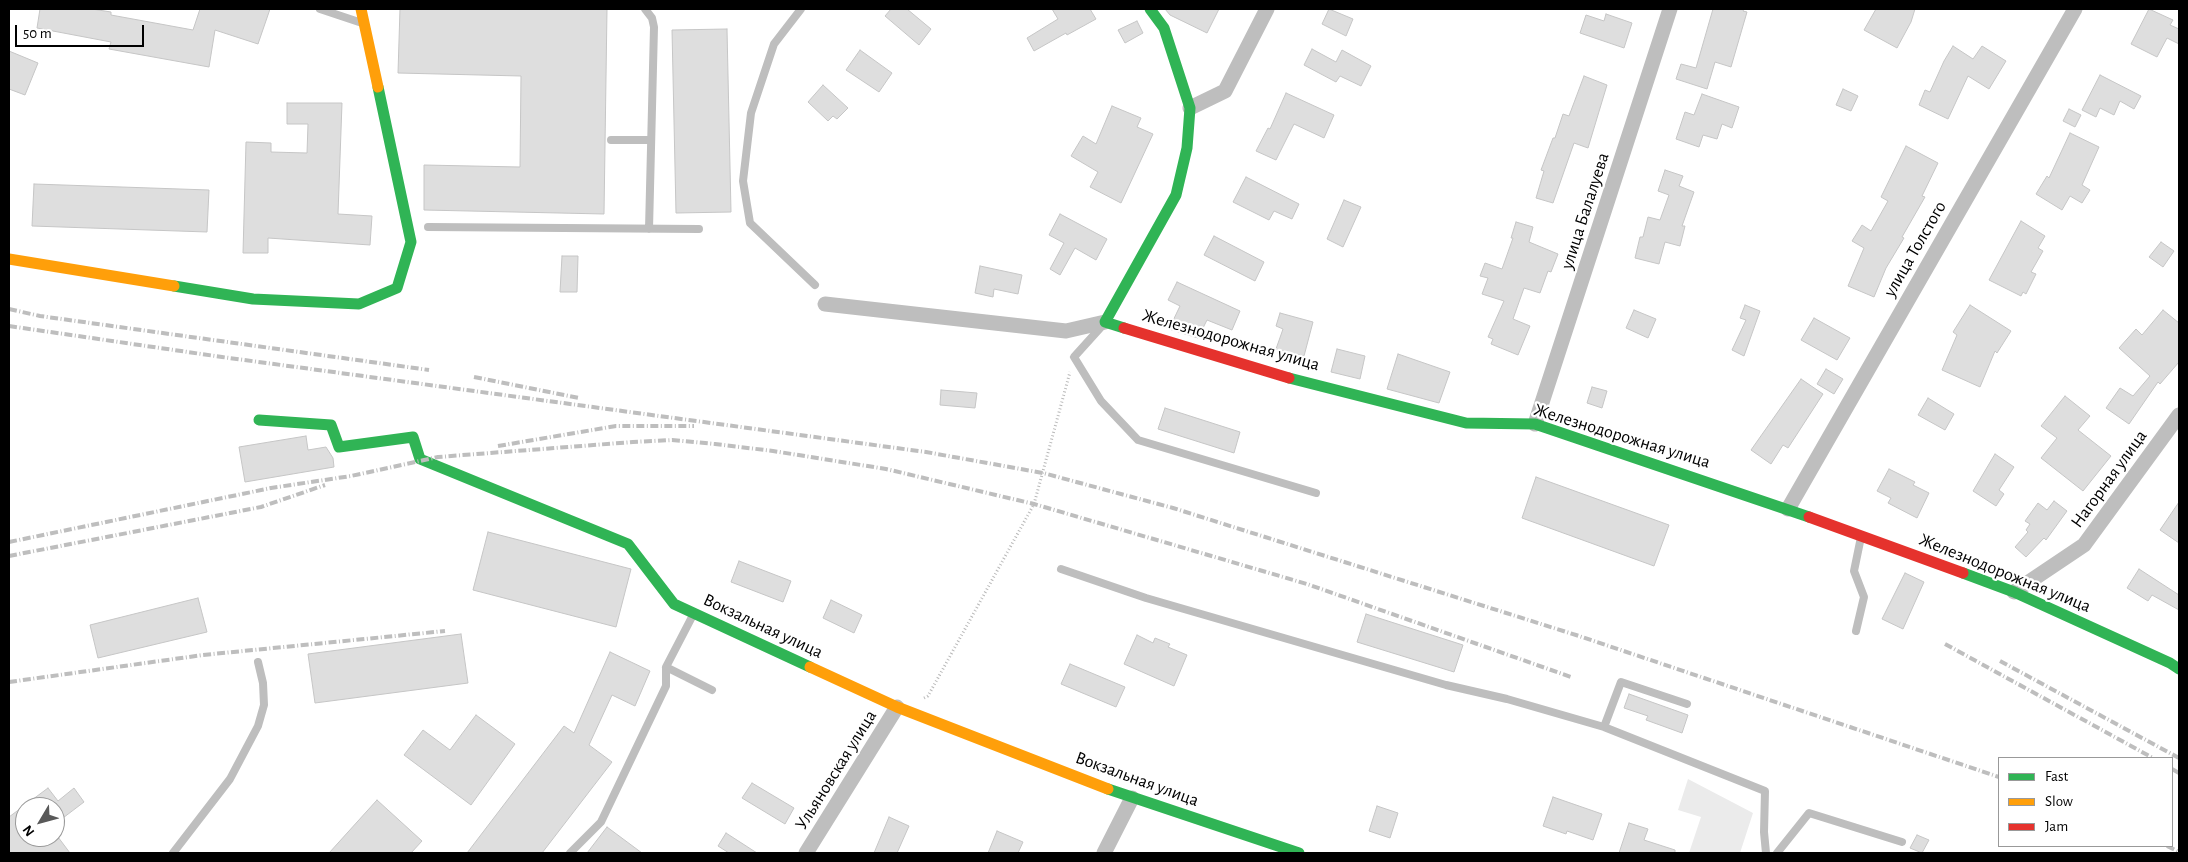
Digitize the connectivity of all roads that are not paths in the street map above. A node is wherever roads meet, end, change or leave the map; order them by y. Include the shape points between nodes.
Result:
1 (320, 9) edge
2 (361, 9) edge
3 (645, 9) edge
4 (801, 9) edge
5 (1150, 9) edge
6 (1267, 9) edge
7 (1670, 9) edge
8 (2075, 9) edge
9 (364, 24) junction
10 (1190, 108) junction
11 (612, 140) dead end
12 (651, 140) junction
13 (428, 227) dead end
14 (649, 229) junction
15 (699, 229) dead end
16 (9, 259) edge
17 (815, 285) dead end
18 (825, 304) dead end
19 (1105, 322) junction
20 (2179, 415) edge
21 (259, 420) dead end
22 (1535, 424) junction
23 (1316, 493) dead end
24 (1788, 509) junction
25 (1860, 537) junction
26 (1061, 570) dead end
27 (2014, 592) junction
28 (694, 614) junction
29 (1856, 631) dead end
30 (258, 662) dead end
31 (666, 667) junction
32 (2179, 669) edge
33 (712, 690) dead end
34 (1687, 704) dead end
35 (896, 707) junction
36 (1604, 727) junction
37 (1132, 798) junction
38 (1902, 842) dead end
39 (173, 853) edge
40 (570, 853) edge
41 (806, 853) edge
42 (1104, 853) edge
43 (1299, 853) edge
44 (1766, 853) edge
45 (1777, 853) edge

1 - 9 lane
2 - 9 street
3 - 12 lane via 654,27
4 - 17 lane via 774,44 751,113 743,181 750,223
5 - 10 street via 1164,28
6 - 10 street via 1225,91
7 - 22 street, улица Балалуева
8 - 24 street, улица Толстого
9 - 16 street via 411,242 397,288 359,304 253,299
10 - 19 street via 1187,148 1176,195
11 - 12 lane
12 - 14 lane
13 - 14 lane
14 - 15 lane
18 - 19 street via 1066,331
19 - 22 street, Железнодорожная улица via 1271,374 1466,423
19 - 23 lane via 1074,357 1101,402 1138,440
20 - 27 street, Нагорная улица via 2084,545
21 - 28 street, Вокзальная улица via 331,425 339,447 413,437 420,459 628,544 674,604
22 - 24 street, Железнодорожная улица
24 - 25 street, Железнодорожная улица
25 - 27 street, Железнодорожная улица
25 - 29 lane via 1854,571 1864,597
26 - 36 lane via 1446,685
27 - 32 street, Железнодорожная улица
28 - 31 lane
28 - 35 street, Вокзальная улица
30 - 39 lane via 264,705 258,726 230,779
31 - 33 lane
31 - 40 lane via 666,686 601,822
34 - 36 lane via 1621,682
35 - 37 street, Вокзальная улица
35 - 41 street, Ульяновская улица
36 - 44 lane via 1764,791
37 - 42 street
37 - 43 street, Вокзальная улица
38 - 45 lane via 1809,813

